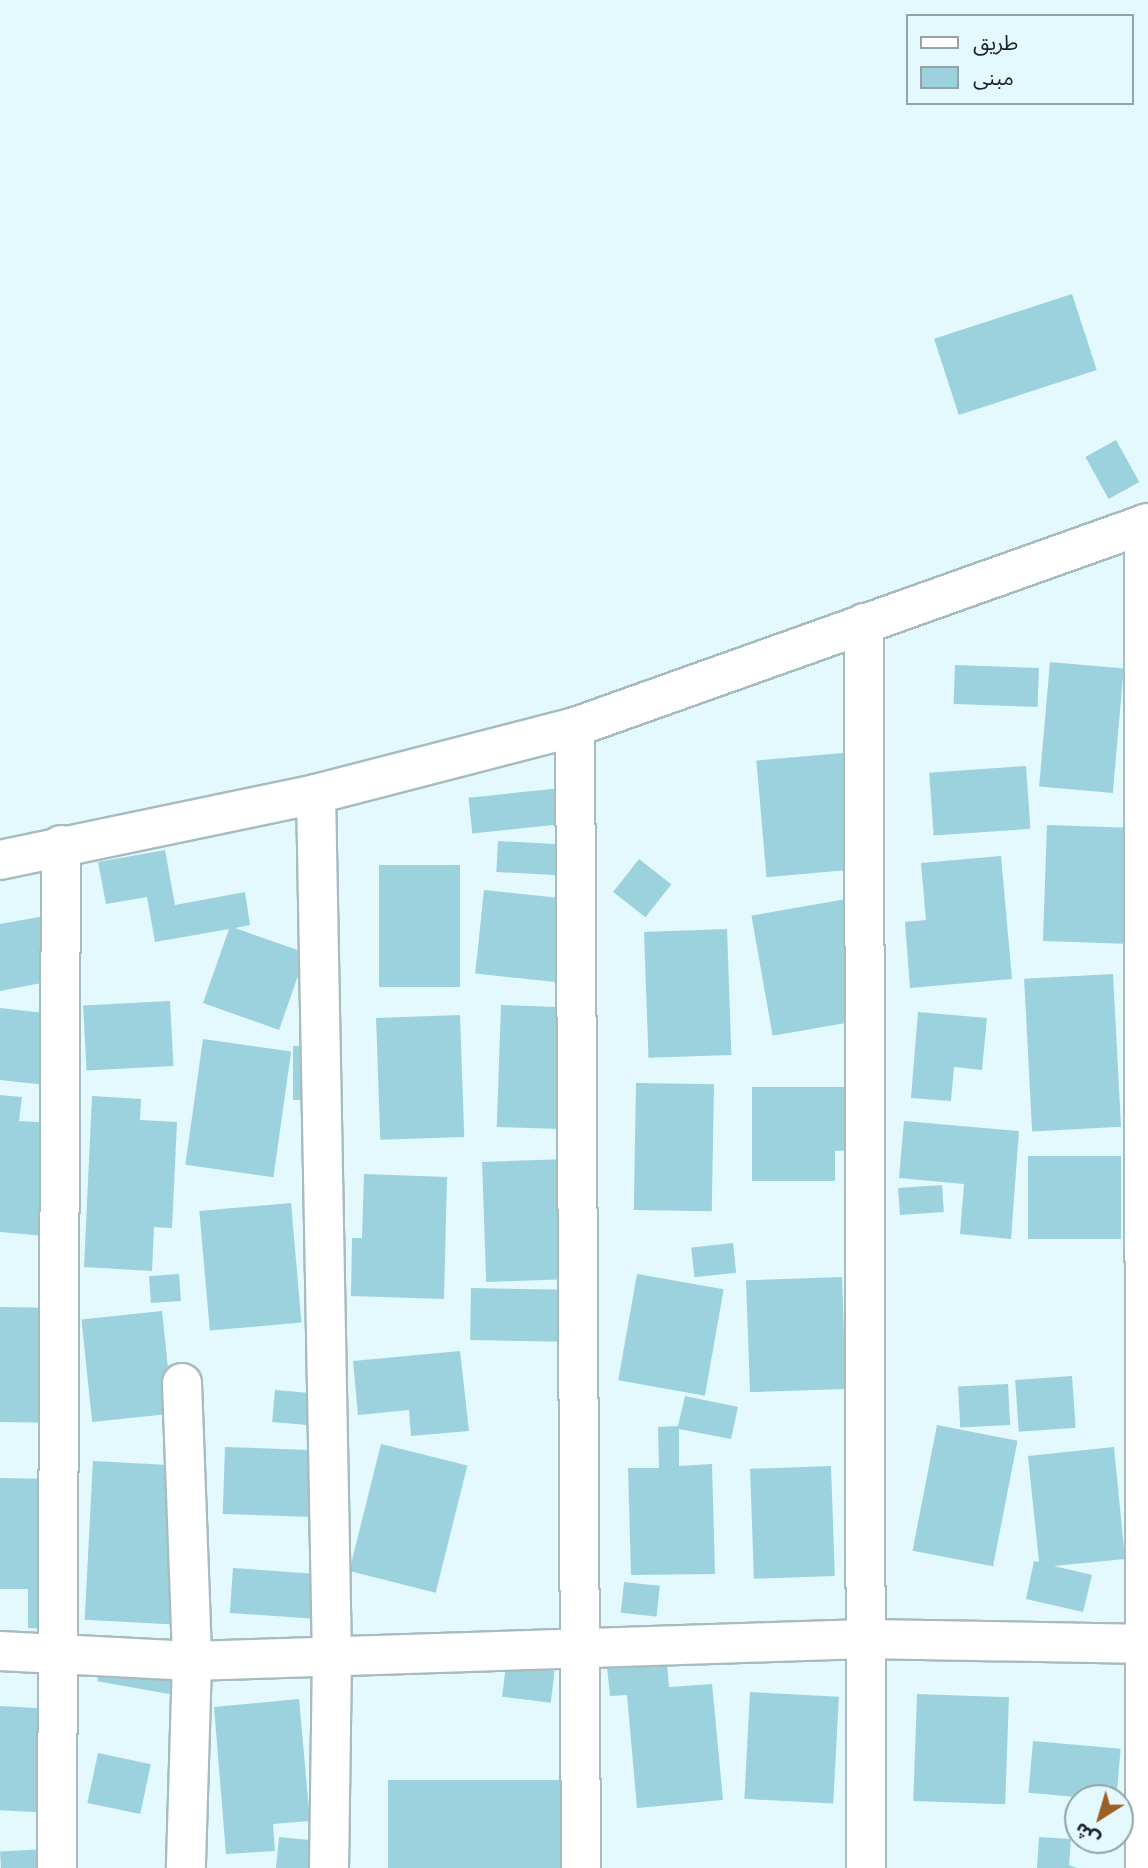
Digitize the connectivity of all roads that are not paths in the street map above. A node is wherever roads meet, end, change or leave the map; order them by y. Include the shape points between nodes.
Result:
1 (1146, 523) edge
2 (864, 623) junction
3 (575, 727) junction
4 (316, 794) junction
5 (61, 845) junction
6 (0, 860) edge
7 (182, 1383) dead end
8 (866, 1639) junction
9 (1144, 1644) edge
10 (580, 1648) junction
11 (0, 1651) edge
12 (61, 1655) junction
13 (332, 1655) junction
14 (192, 1661) junction
15 (57, 1868) edge
16 (186, 1868) edge
17 (329, 1868) edge
18 (581, 1868) edge
19 (866, 1868) edge
20 (1145, 1868) edge

1 - 2 street
1 - 9 street
2 - 3 street
2 - 8 street
3 - 4 street
3 - 10 street
4 - 5 street
4 - 13 street
5 - 6 street
5 - 12 street
7 - 14 street
8 - 9 street
8 - 10 street
8 - 19 street
9 - 20 street
10 - 13 street
10 - 18 street
11 - 12 street
12 - 14 street
12 - 15 street
13 - 14 street
13 - 17 street
14 - 16 street

